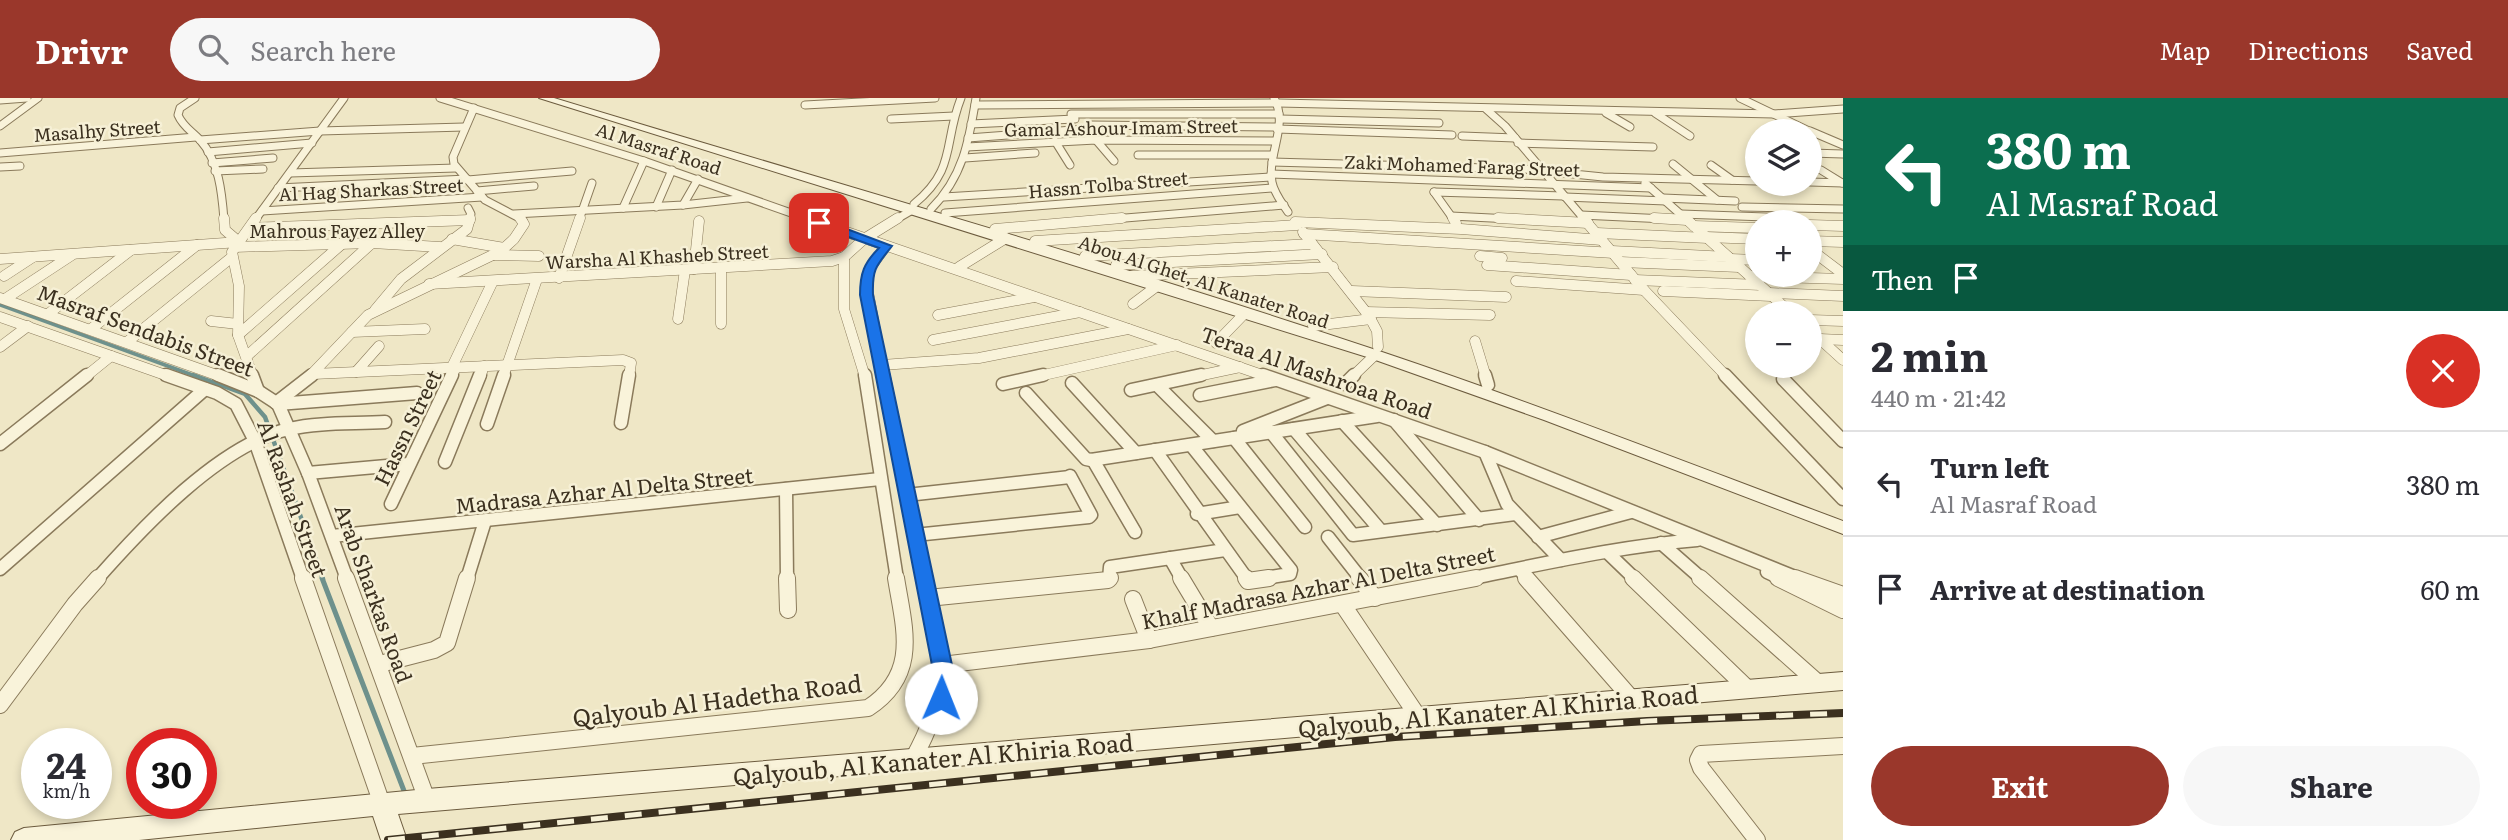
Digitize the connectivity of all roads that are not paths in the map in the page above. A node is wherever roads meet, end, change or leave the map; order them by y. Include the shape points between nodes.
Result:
1 (27, 98) edge
2 (38, 98) edge
3 (195, 98) edge
4 (344, 98) edge
5 (440, 98) edge
6 (469, 98) edge
7 (544, 98) edge
8 (558, 98) edge
9 (935, 98) edge
10 (961, 98) edge
11 (1740, 98) edge
12 (0, 100) edge
13 (1033, 100) edge
14 (1276, 100) edge
15 (454, 102) junction
16 (805, 105) dead end
17 (975, 105) edge
18 (474, 108) junction
19 (1843, 108) edge
20 (1486, 109) junction
21 (1022, 111) dead end
22 (1604, 111) junction
23 (1654, 112) junction
24 (1771, 113) junction
25 (954, 116) junction
26 (891, 119) dead end
27 (1784, 119) edge
28 (1279, 122) junction
29 (1439, 123) dead end
30 (971, 124) junction
31 (0, 126) edge
32 (464, 127) junction
33 (1630, 127) dead end
34 (320, 131) junction
35 (1452, 135) dead end
36 (1462, 136) dead end
37 (1690, 136) dead end
38 (1822, 136) edge
39 (968, 138) junction
40 (198, 139) junction
41 (1096, 140) junction
42 (1055, 141) junction
43 (1275, 141) junction
44 (1517, 142) junction
45 (312, 143) junction
46 (1490, 143) dead end
47 (1843, 145) edge
48 (967, 147) junction
49 (1653, 147) dead end
50 (208, 152) junction
51 (0, 153) edge
52 (1035, 153) dead end
53 (1822, 153) edge
54 (1843, 154) edge
55 (1138, 155) dead end
56 (273, 158) dead end
57 (965, 158) junction
58 (1273, 158) junction
59 (644, 161) junction
60 (1114, 161) dead end
61 (1673, 164) dead end
62 (1070, 165) dead end
63 (1711, 165) dead end
64 (20, 166) dead end
65 (0, 167) edge
66 (214, 167) junction
67 (456, 167) junction
68 (263, 169) dead end
69 (672, 170) junction
70 (1541, 170) junction
71 (572, 171) dead end
72 (1822, 171) edge
73 (290, 173) junction
74 (1271, 175) junction
75 (1640, 178) junction
76 (467, 179) junction
77 (698, 179) junction
78 (1692, 179) junction
79 (1732, 180) junction
80 (1745, 181) edge
81 (1822, 182) edge
82 (592, 183) dead end
83 (1843, 183) edge
84 (361, 184) junction
85 (1552, 184) junction
86 (534, 186) dead end
87 (278, 188) junction
88 (1273, 188) junction
89 (452, 189) dead end
90 (1653, 189) junction
91 (1709, 193) junction
92 (479, 194) junction
93 (1564, 196) junction
94 (944, 197) junction
95 (352, 198) dead end
96 (751, 198) junction
97 (1664, 200) junction
98 (1717, 200) junction
99 (458, 201) junction
100 (684, 205) junction
101 (1284, 205) junction
102 (656, 207) junction
103 (914, 207) junction
104 (468, 208) dead end
105 (623, 208) junction
106 (931, 209) junction
107 (1843, 209) edge
108 (582, 210) junction
109 (262, 211) junction
110 (1449, 212) junction
111 (945, 213) junction
112 (513, 214) junction
113 (1581, 215) junction
114 (470, 220) junction
115 (1687, 220) junction
116 (1745, 220) edge
117 (699, 221) dead end
118 (391, 223) junction
119 (1296, 223) junction
120 (1588, 223) junction
121 (1822, 225) edge
122 (1843, 226) edge
123 (1745, 227) edge
124 (250, 228) junction
125 (1461, 229) junction
126 (423, 231) dead end
127 (1000, 233) junction
128 (1304, 234) junction
129 (1600, 236) junction
130 (1707, 238) junction
131 (452, 239) junction
132 (864, 239) junction
133 (1745, 239) edge
134 (1035, 241) junction
135 (1822, 241) edge
136 (1470, 242) junction
137 (1843, 242) edge
138 (343, 243) junction
139 (374, 243) junction
140 (412, 243) junction
141 (1312, 244) junction
142 (197, 245) junction
143 (886, 246) junction
144 (440, 247) junction
145 (504, 248) junction
146 (235, 249) junction
147 (131, 250) junction
148 (74, 254) junction
149 (1322, 254) junction
150 (492, 255) junction
151 (539, 256) dead end
152 (1085, 256) junction
153 (1480, 256) junction
154 (33, 257) junction
155 (844, 257) junction
156 (1729, 258) junction
157 (1822, 258) edge
158 (0, 259) edge
159 (1745, 259) edge
160 (1822, 261) edge
161 (1826, 261) junction
162 (1843, 261) edge
163 (1623, 264) junction
164 (1116, 265) junction
165 (959, 267) dead end
166 (1333, 267) junction
167 (1739, 267) junction
168 (721, 268) junction
169 (1489, 269) joint
170 (690, 270) junction
171 (1745, 272) edge
172 (1843, 274) edge
173 (4, 276) dead end
174 (559, 278) junction
175 (1822, 278) edge
176 (537, 279) junction
177 (1843, 279) edge
178 (1152, 280) junction
179 (493, 281) junction
180 (1516, 281) dead end
181 (1745, 283) edge
182 (429, 284) junction
183 (844, 285) junction
184 (866, 285) junction
185 (1762, 287) edge
186 (1644, 290) junction
187 (1352, 291) junction
188 (1663, 292) dead end
189 (1843, 296) edge
190 (1037, 297) junction
191 (1773, 297) junction
192 (1506, 298) dead end
193 (3, 299) edge
194 (1778, 301) edge
195 (1133, 304) dead end
196 (1843, 304) edge
197 (375, 311) junction
198 (1081, 311) junction
199 (1245, 313) junction
200 (48, 314) junction
201 (938, 314) dead end
202 (1368, 315) junction
203 (1490, 315) dead end
204 (0, 317) edge
205 (678, 319) dead end
206 (1822, 320) edge
207 (211, 321) dead end
208 (1843, 321) edge
209 (721, 324) dead end
210 (28, 326) junction
211 (1313, 326) junction
212 (91, 329) junction
213 (238, 329) junction
214 (425, 329) dead end
215 (1129, 329) junction
216 (352, 332) junction
217 (1822, 339) edge
218 (933, 340) dead end
219 (1843, 340) edge
220 (1475, 341) dead end
221 (1822, 341) edge
222 (127, 342) junction
223 (1216, 342) dead end
224 (1177, 345) junction
225 (379, 346) dead end
226 (0, 347) edge
227 (1377, 351) junction
228 (111, 356) junction
229 (247, 356) junction
230 (1843, 360) edge
231 (508, 365) junction
232 (882, 365) junction
233 (484, 366) junction
234 (454, 367) junction
235 (1240, 368) junction
236 (356, 372) junction
237 (313, 374) junction
238 (1783, 379) dead end
239 (1276, 380) junction
240 (1072, 383) dead end
241 (1003, 384) dead end
242 (1345, 384) dead end
243 (1157, 385) junction
244 (1488, 385) junction
245 (205, 389) junction
246 (1131, 390) dead end
247 (258, 391) junction
248 (417, 393) dead end
249 (1026, 393) dead end
250 (1199, 395) dead end
251 (1327, 398) junction
252 (277, 404) junction
253 (1381, 415) junction
254 (1394, 420) junction
255 (1342, 421) junction
256 (385, 422) dead end
257 (487, 424) dead end
258 (621, 424) dead end
259 (894, 426) junction
260 (873, 428) junction
261 (289, 429) junction
262 (1294, 429) junction
263 (1271, 432) junction
264 (1223, 440) junction
265 (255, 441) junction
266 (1843, 441) edge
267 (0, 444) edge
268 (1191, 444) junction
269 (1155, 450) junction
270 (1485, 452) junction
271 (1136, 453) junction
272 (1093, 460) junction
273 (444, 462) dead end
274 (410, 464) junction
275 (309, 473) junction
276 (880, 479) junction
277 (786, 489) junction
278 (907, 495) junction
279 (1843, 499) edge
280 (391, 504) dead end
281 (1240, 506) junction
282 (1631, 512) junction
283 (1198, 514) junction
284 (1515, 514) junction
285 (1843, 516) edge
286 (912, 517) junction
287 (887, 520) junction
288 (1479, 520) junction
289 (485, 521) junction
290 (1437, 525) junction
291 (1304, 527) dead end
292 (1843, 528) edge
293 (1381, 531) junction
294 (1135, 532) dead end
295 (915, 535) junction
296 (332, 536) junction
297 (1328, 537) dead end
298 (1538, 537) junction
299 (1700, 540) junction
300 (1661, 543) junction
301 (1225, 550) junction
302 (1607, 552) junction
303 (1170, 558) junction
304 (1561, 560) junction
305 (1749, 561) junction
306 (0, 569) edge
307 (1519, 569) junction
308 (1843, 595) edge
309 (928, 597) junction
310 (1375, 598) junction
311 (1133, 599) dead end
312 (1343, 605) junction
313 (788, 610) dead end
314 (1843, 610) edge
315 (1211, 628) junction
316 (1149, 640) junction
317 (380, 664) junction
318 (942, 665) junction
319 (1843, 681) edge
320 (1817, 682) junction
321 (1747, 688) junction
322 (1631, 698) junction
323 (0, 705) edge
324 (1419, 718) junction
325 (1843, 746) edge
326 (412, 756) junction
327 (913, 759) junction
328 (427, 800) junction
329 (382, 804) junction
330 (24, 840) edge
331 (394, 840) edge
332 (1757, 840) edge

1 - 12 street
2 - 31 street
3 - 40 street via 180,108 178,115
4 - 34 street
5 - 15 street, Al Masraf Road
6 - 15 street
7 - 103 main road, Abou Al Ghet, Al Kanater Road
8 - 103 main road, Abou Al Ghet, Al Kanater Road
9 - 16 street
10 - 25 street
11 - 24 street
13 - 14 street
13 - 17 street
14 - 20 street
14 - 24 street
14 - 28 street
15 - 18 street, Al Masraf Road
17 - 21 street
17 - 30 street
18 - 32 street
18 - 59 street, Al Masraf Road
19 - 24 street
20 - 22 street
20 - 44 street
22 - 23 street
22 - 33 street
23 - 24 street
23 - 37 street
24 - 27 street
25 - 26 street
25 - 103 street via 945,165 937,182
28 - 29 street
28 - 30 street via 1073,116
28 - 35 street
28 - 39 street via 1088,127
28 - 43 street
30 - 39 street
32 - 34 street, Masalhy Street
32 - 67 street via 453,157
34 - 40 street, Masalhy Street
34 - 45 street
36 - 44 street
38 - 47 street
39 - 48 street
40 - 50 street
40 - 51 street, Masalhy Street
41 - 42 street, Gamal Ashour Imam Street
41 - 43 street, Gamal Ashour Imam Street
41 - 60 street
42 - 48 street, Gamal Ashour Imam Street
42 - 62 street
43 - 58 street
44 - 46 street
44 - 49 street
44 - 70 street
45 - 50 street
45 - 73 street
48 - 57 street
50 - 66 street
52 - 57 street
53 - 54 street
55 - 58 street
56 - 66 street
57 - 94 street
58 - 70 street
58 - 74 street
59 - 69 street, Al Masraf Road
59 - 105 street
61 - 78 street
63 - 79 street
64 - 65 street
66 - 68 street
66 - 146 street via 225,230
67 - 73 street
67 - 76 street
69 - 77 street, Al Masraf Road
69 - 102 street
70 - 75 street
70 - 85 street
71 - 76 street
72 - 83 street
73 - 87 street
74 - 85 street, Zaki Mohamed Farag Street
74 - 88 street
74 - 94 street
75 - 78 street
75 - 90 street
76 - 84 street
76 - 92 street
77 - 96 street, Al Masraf Road
77 - 100 street
78 - 79 street
78 - 91 street
79 - 80 street
81 - 83 street
82 - 108 street
84 - 87 street
84 - 95 street
85 - 90 street, Zaki Mohamed Farag Street
85 - 93 street
86 - 92 street
87 - 109 street
88 - 101 street
88 - 111 street, Hassn Tolba Street
89 - 99 street
90 - 91 street, Zaki Mohamed Farag Street
90 - 97 street
91 - 98 street
92 - 99 street, Al Hag Sharkas Street
92 - 112 street
93 - 97 street
93 - 110 street via 1434,192
93 - 113 street
94 - 106 street
96 - 100 street
96 - 132 street, Al Masraf Road
97 - 98 street
97 - 115 street
98 - 107 street
99 - 109 street, Al Hag Sharkas Street via 399,200
100 - 102 street
101 - 119 street
101 - 127 street
102 - 105 street
103 - 106 main road, Abou Al Ghet, Al Kanater Road
103 - 127 main road, Abou Al Ghet, Al Kanater Road
103 - 132 street
104 - 114 street
105 - 108 street
106 - 111 main road, Abou Al Ghet, Al Kanater Road
108 - 112 street
108 - 174 street
109 - 124 street
110 - 113 street
110 - 120 street
110 - 125 street
111 - 127 main road, Abou Al Ghet, Al Kanater Road
112 - 145 street via 524,224
113 - 115 street
113 - 120 street
114 - 118 street
114 - 131 street via 467,229
115 - 116 street
115 - 123 street
115 - 130 street
117 - 170 street
118 - 124 street
118 - 139 street
119 - 125 street
119 - 128 street
119 - 134 street
120 - 129 street
121 - 122 street
124 - 146 street
125 - 129 street
125 - 136 street
126 - 140 street
127 - 134 main road, Abou Al Ghet, Al Kanater Road
127 - 165 street
127 - 178 main road, Abou Al Ghet, Al Kanater Road
128 - 136 street
128 - 141 street
129 - 130 street
129 - 163 street
130 - 133 street
130 - 156 street
131 - 144 street
131 - 145 street
132 - 143 street, Teraa Al Mashroaa Road
132 - 155 street
134 - 152 main road, Abou Al Ghet, Al Kanater Road
135 - 137 street
136 - 153 street
136 - 163 street
138 - 139 street, Mahrous Fayez Alley
138 - 146 street, Mahrous Fayez Alley
138 - 213 street
139 - 140 street, Mahrous Fayez Alley
139 - 229 street
140 - 144 street, Mahrous Fayez Alley
141 - 149 street
141 - 152 street
142 - 146 street, Mahrous Fayez Alley
142 - 147 street, Mahrous Fayez Alley
142 - 212 street
143 - 184 street via 870,264
143 - 190 street, Teraa Al Mashroaa Road
144 - 197 street via 401,279
145 - 150 street
146 - 213 street
146 - 222 street
147 - 148 street, Mahrous Fayez Alley
147 - 200 street
148 - 154 street, Mahrous Fayez Alley
148 - 193 street
149 - 164 street
149 - 166 street
150 - 151 street
150 - 182 street
152 - 164 main road, Abou Al Ghet, Al Kanater Road
153 - 163 street
153 - 169 street
154 - 158 street, Mahrous Fayez Alley
154 - 173 street
155 - 168 street, Warsha Al Khasheb Street
155 - 183 street
156 - 159 street
156 - 163 street
156 - 167 street
157 - 161 street
160 - 161 street
161 - 162 street
161 - 172 street
163 - 167 street
163 - 169 street
163 - 181 street
163 - 186 street
164 - 178 main road, Abou Al Ghet, Al Kanater Road
166 - 178 street
166 - 187 street
167 - 171 street
168 - 170 street, Warsha Al Khasheb Street
168 - 209 street
170 - 174 street, Warsha Al Khasheb Street
170 - 205 street
174 - 176 street, Warsha Al Khasheb Street
175 - 177 street
176 - 179 street, Warsha Al Khasheb Street
176 - 231 street
178 - 195 street
178 - 199 main road, Abou Al Ghet, Al Kanater Road
178 - 211 main road, Abou Al Ghet, Al Kanater Road
179 - 182 street, Warsha Al Khasheb Street
179 - 234 street, Hassn Street
180 - 186 street
182 - 197 street
183 - 184 street
183 - 260 street via 844,309 863,368
184 - 232 street
185 - 191 street
186 - 279 street
187 - 192 street
187 - 202 street
188 - 191 street
189 - 191 street
190 - 198 street, Teraa Al Mashroaa Road
190 - 201 street
191 - 194 street
191 - 196 street
193 - 200 street, Masraf Sendabis Street
197 - 216 street
198 - 215 street, Teraa Al Mashroaa Road
198 - 218 street
199 - 223 street
199 - 227 main road, Abou Al Ghet, Al Kanater Road
200 - 212 street, Masraf Sendabis Street
202 - 203 street
202 - 211 street
202 - 227 street via 1377,331
204 - 210 street, Al Rashah Street
206 - 208 street
207 - 213 street
210 - 226 street
210 - 228 street, Al Rashah Street
211 - 227 main road, Abou Al Ghet, Al Kanater Road
212 - 222 street, Masraf Sendabis Street
213 - 229 street
214 - 216 street
215 - 224 street, Teraa Al Mashroaa Road
215 - 232 street via 979,358
216 - 237 street
217 - 219 street
220 - 244 street
221 - 230 street
222 - 247 street, Masraf Sendabis Street
224 - 235 street, Teraa Al Mashroaa Road
224 - 241 street
225 - 236 street
227 - 242 street
227 - 244 main road, Abou Al Ghet, Al Kanater Road
227 - 292 main road, Abou Al Ghet, Al Kanater Road
228 - 245 street, Al Rashah Street
228 - 267 street
229 - 247 street
231 - 233 street
231 - 257 street
231 - 258 street via 631,363
232 - 259 street
233 - 234 street
233 - 273 street
234 - 236 street
234 - 274 street, Hassn Street
235 - 239 street, Teraa Al Mashroaa Road
235 - 243 street
236 - 237 street
237 - 252 street
238 - 266 street
239 - 250 street
239 - 251 street, Teraa Al Mashroaa Road
240 - 271 street
243 - 246 street
243 - 264 street
244 - 285 main road, Abou Al Ghet, Al Kanater Road
245 - 265 street, Al Rashah Street via 236,404
245 - 306 street
247 - 252 street, Masraf Sendabis Street
248 - 252 street
249 - 272 street via 1086,459
251 - 253 street, Teraa Al Mashroaa Road
251 - 264 street
252 - 261 street, Arab Sharkas Road
253 - 254 street, Teraa Al Mashroaa Road
253 - 255 street
254 - 270 street, Teraa Al Mashroaa Road
254 - 288 street
255 - 262 street
255 - 290 street
256 - 261 street
259 - 260 street
259 - 278 street
260 - 276 street
261 - 265 street
261 - 275 street, Arab Sharkas Road
262 - 263 street
262 - 293 street
263 - 264 street
263 - 293 street via 1353,535
264 - 268 street
264 - 291 street
265 - 323 street via 230,455 126,545 75,604
265 - 329 street, Al Rashah Street
268 - 269 street
268 - 281 street
269 - 271 street
269 - 283 street
270 - 282 street, Teraa Al Mashroaa Road
270 - 284 street
271 - 272 street
272 - 294 street
274 - 275 street
274 - 280 street, Hassn Street
275 - 296 street, Arab Sharkas Road
276 - 277 street, Madrasa Azhar Al Delta Street
276 - 287 street, Qalyoub Al Hadetha Road
277 - 289 street, Madrasa Azhar Al Delta Street
277 - 313 street
278 - 286 street
278 - 295 street via 1070,477 1091,515
281 - 283 street
281 - 301 street via 1291,572 1248,581
282 - 298 street
282 - 299 street, Teraa Al Mashroaa Road
283 - 301 street
284 - 288 street
284 - 298 street
286 - 287 street
286 - 295 street
287 - 326 street, Qalyoub Al Hadetha Road via 907,646 897,676 874,705 761,721
288 - 290 street
289 - 296 street, Madrasa Azhar Al Delta Street
289 - 317 street via 447,643
290 - 293 street
295 - 309 street
296 - 317 street, Arab Sharkas Road
297 - 310 street
298 - 304 street
299 - 300 street, Khalf Madrasa Azhar Al Delta Street
299 - 305 street, Teraa Al Mashroaa Road
300 - 302 street, Khalf Madrasa Azhar Al Delta Street
300 - 320 street
301 - 303 street
302 - 304 street, Khalf Madrasa Azhar Al Delta Street
302 - 321 street
303 - 309 street via 1110,567 1108,580
303 - 315 street
304 - 307 street, Khalf Madrasa Azhar Al Delta Street
305 - 308 street, Teraa Al Mashroaa Road
305 - 314 street, Teraa Al Mashroaa Road
307 - 310 street, Khalf Madrasa Azhar Al Delta Street
307 - 322 street
309 - 318 street
310 - 312 street, Khalf Madrasa Azhar Al Delta Street
311 - 316 street
312 - 315 street, Khalf Madrasa Azhar Al Delta Street
312 - 324 street
315 - 316 street, Khalf Madrasa Azhar Al Delta Street
316 - 318 street, Khalf Madrasa Azhar Al Delta Street
317 - 326 street, Arab Sharkas Road
318 - 327 street via 937,716
319 - 320 main road, Qalyoub, Al Kanater Al Khiria Road
320 - 321 main road, Qalyoub, Al Kanater Al Khiria Road
321 - 322 main road, Qalyoub, Al Kanater Al Khiria Road
322 - 324 main road, Qalyoub, Al Kanater Al Khiria Road
324 - 327 main road, Qalyoub, Al Kanater Al Khiria Road
325 - 332 street via 1701,754 1702,768
326 - 328 street, Arab Sharkas Road
327 - 328 main road, Qalyoub, Al Kanater Al Khiria Road
328 - 329 main road, Qalyoub, Al Kanater Al Khiria Road
329 - 330 main road, Qalyoub, Al Kanater Al Khiria Road
329 - 331 main road

